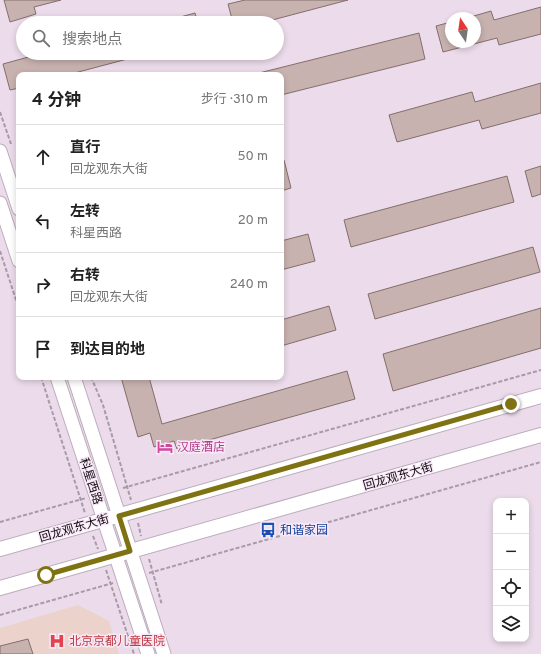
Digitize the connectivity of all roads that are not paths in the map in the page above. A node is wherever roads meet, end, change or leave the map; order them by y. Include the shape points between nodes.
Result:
1 (6, 150) edge
2 (16, 195) edge
3 (0, 203) edge
4 (16, 252) edge
5 (58, 380) edge
6 (75, 380) edge
7 (541, 396) edge
8 (541, 435) edge
9 (119, 516) junction
10 (104, 520) junction
11 (0, 549) edge
12 (130, 551) junction
13 (116, 555) junction
14 (0, 588) edge
15 (148, 654) edge
16 (164, 654) edge

1 - 2 street
3 - 4 street
5 - 10 street, 科星西路
6 - 9 street, 科星西路
7 - 9 main road, 回龙观东大街
8 - 12 main road, 回龙观东大街
9 - 10 main road, 回龙观东大街
9 - 12 street, 科星西路
10 - 11 main road, 回龙观东大街
10 - 13 street, 科星西路
12 - 13 main road, 回龙观东大街
12 - 16 street, 科星西路
13 - 14 main road, 回龙观东大街
13 - 15 street, 科星西路

